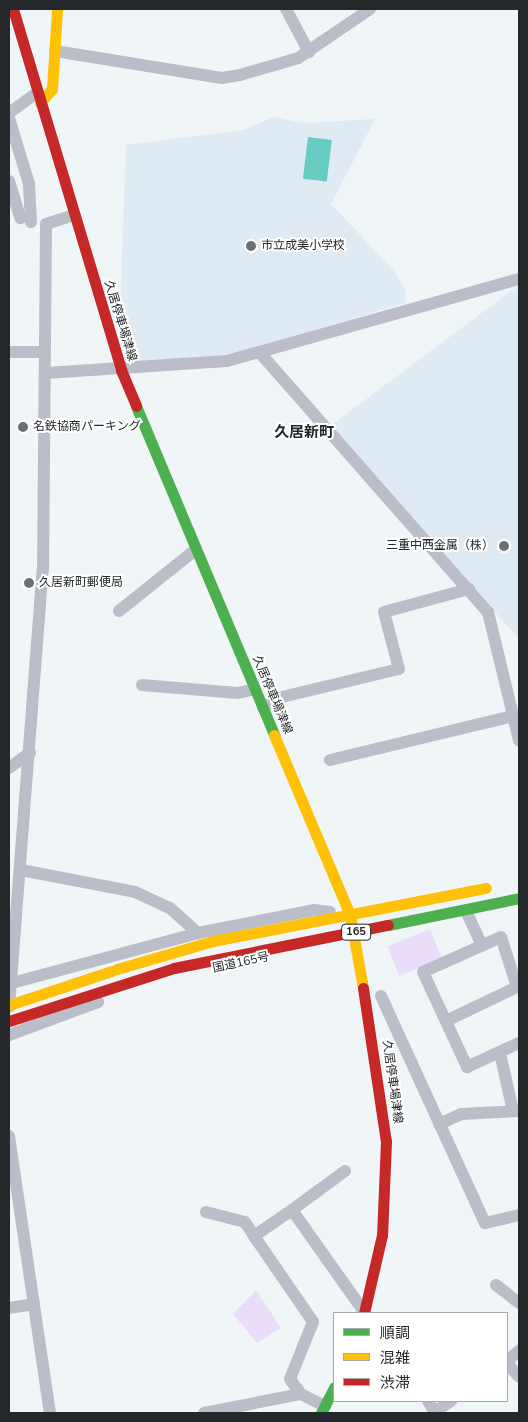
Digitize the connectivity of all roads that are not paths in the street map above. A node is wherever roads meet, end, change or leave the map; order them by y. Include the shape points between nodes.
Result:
1 (13, 9) edge
2 (57, 9) edge
3 (286, 9) edge
4 (370, 9) edge
5 (55, 51) junction
6 (309, 52) junction
7 (38, 98) junction
8 (9, 113) edge
9 (9, 118) edge
10 (9, 181) edge
11 (73, 216) junction
12 (20, 218) edge
13 (46, 224) junction
14 (519, 279) edge
15 (9, 352) edge
16 (45, 352) junction
17 (261, 354) junction
18 (121, 370) junction
19 (46, 373) junction
20 (194, 551) junction
21 (469, 589) junction
22 (119, 612) dead end
23 (142, 685) dead end
24 (255, 689) junction
25 (263, 708) junction
26 (513, 716) junction
27 (519, 740) edge
28 (30, 753) junction
29 (330, 760) dead end
30 (9, 768) edge
31 (21, 870) junction
32 (502, 885) dead end
33 (519, 898) edge
34 (472, 908) junction
35 (350, 915) junction
36 (198, 933) junction
37 (352, 936) junction
38 (482, 945) junction
39 (12, 982) junction
40 (381, 996) dead end
41 (9, 1005) edge
42 (9, 1010) edge
43 (9, 1021) edge
44 (446, 1021) junction
45 (9, 1035) edge
46 (519, 1043) edge
47 (500, 1052) junction
48 (516, 1111) edge
49 (439, 1124) junction
50 (9, 1136) edge
51 (345, 1171) dead end
52 (292, 1210) junction
53 (206, 1212) dead end
54 (519, 1215) edge
55 (254, 1236) junction
56 (496, 1286) dead end
57 (519, 1303) edge
58 (34, 1304) junction
59 (9, 1308) edge
60 (363, 1312) edge
61 (364, 1312) edge
62 (519, 1351) edge
63 (508, 1361) edge
64 (508, 1363) edge
65 (519, 1377) edge
66 (333, 1389) edge
67 (301, 1394) junction
68 (449, 1402) edge
69 (264, 1408) edge
70 (323, 1410) edge
71 (434, 1412) edge
72 (50, 1413) edge
73 (204, 1413) edge

1 - 7 main road, 久居停車場津線
2 - 5 main road
3 - 6 street
4 - 6 street
5 - 6 street via 222,78 282,64
5 - 7 main road via 52,89
7 - 8 street
7 - 11 main road, 久居停車場津線
9 - 12 street via 29,184
10 - 12 street
11 - 13 street
11 - 18 main road, 久居停車場津線
12 - 13 street
13 - 16 street
14 - 17 street
15 - 16 street
16 - 19 street
17 - 18 street via 202,364
17 - 21 street
18 - 19 street
18 - 20 main road, 久居停車場津線
19 - 28 street via 43,570
20 - 22 street
20 - 24 main road, 久居停車場津線
21 - 25 street via 384,612 399,669 282,697
21 - 26 street via 495,628
23 - 24 street via 238,693
24 - 25 main road, 久居停車場津線
25 - 35 main road, 久居停車場津線
26 - 27 street
26 - 29 street
28 - 30 street
28 - 31 street
31 - 36 street via 135,892 170,908
31 - 39 street
32 - 35 main road, 国道165号 / 165
33 - 34 main road, 国道165号 / 165
34 - 37 street, 国道165号 / 165 via 437,923
34 - 38 street
35 - 36 street, 国道165号 / 165 via 314,910
35 - 37 main road, 久居停車場津線
35 - 41 main road, 国道165号 / 165, bridge via 205,944
36 - 39 street, 国道165号 / 165
37 - 43 main road, 国道165号 / 165 via 174,968
37 - 45 street, 国道165号 / 165 via 205,970 105,999
37 - 61 main road, 久居停車場津線 via 381,1084 386,1141 382,1235
38 - 44 street via 423,972
38 - 44 street via 501,937 517,987
39 - 42 street
40 - 49 street
44 - 47 street via 467,1067
46 - 47 street
47 - 48 street
48 - 49 street via 460,1114
49 - 54 street via 485,1223
50 - 58 street
51 - 52 street
52 - 55 street
52 - 60 street
53 - 55 street via 245,1222
55 - 67 street via 313,1322 290,1379
56 - 57 street
58 - 59 street
58 - 72 street
62 - 63 street
64 - 65 street
66 - 70 main road
67 - 69 street
67 - 70 street
68 - 71 street
69 - 73 street

